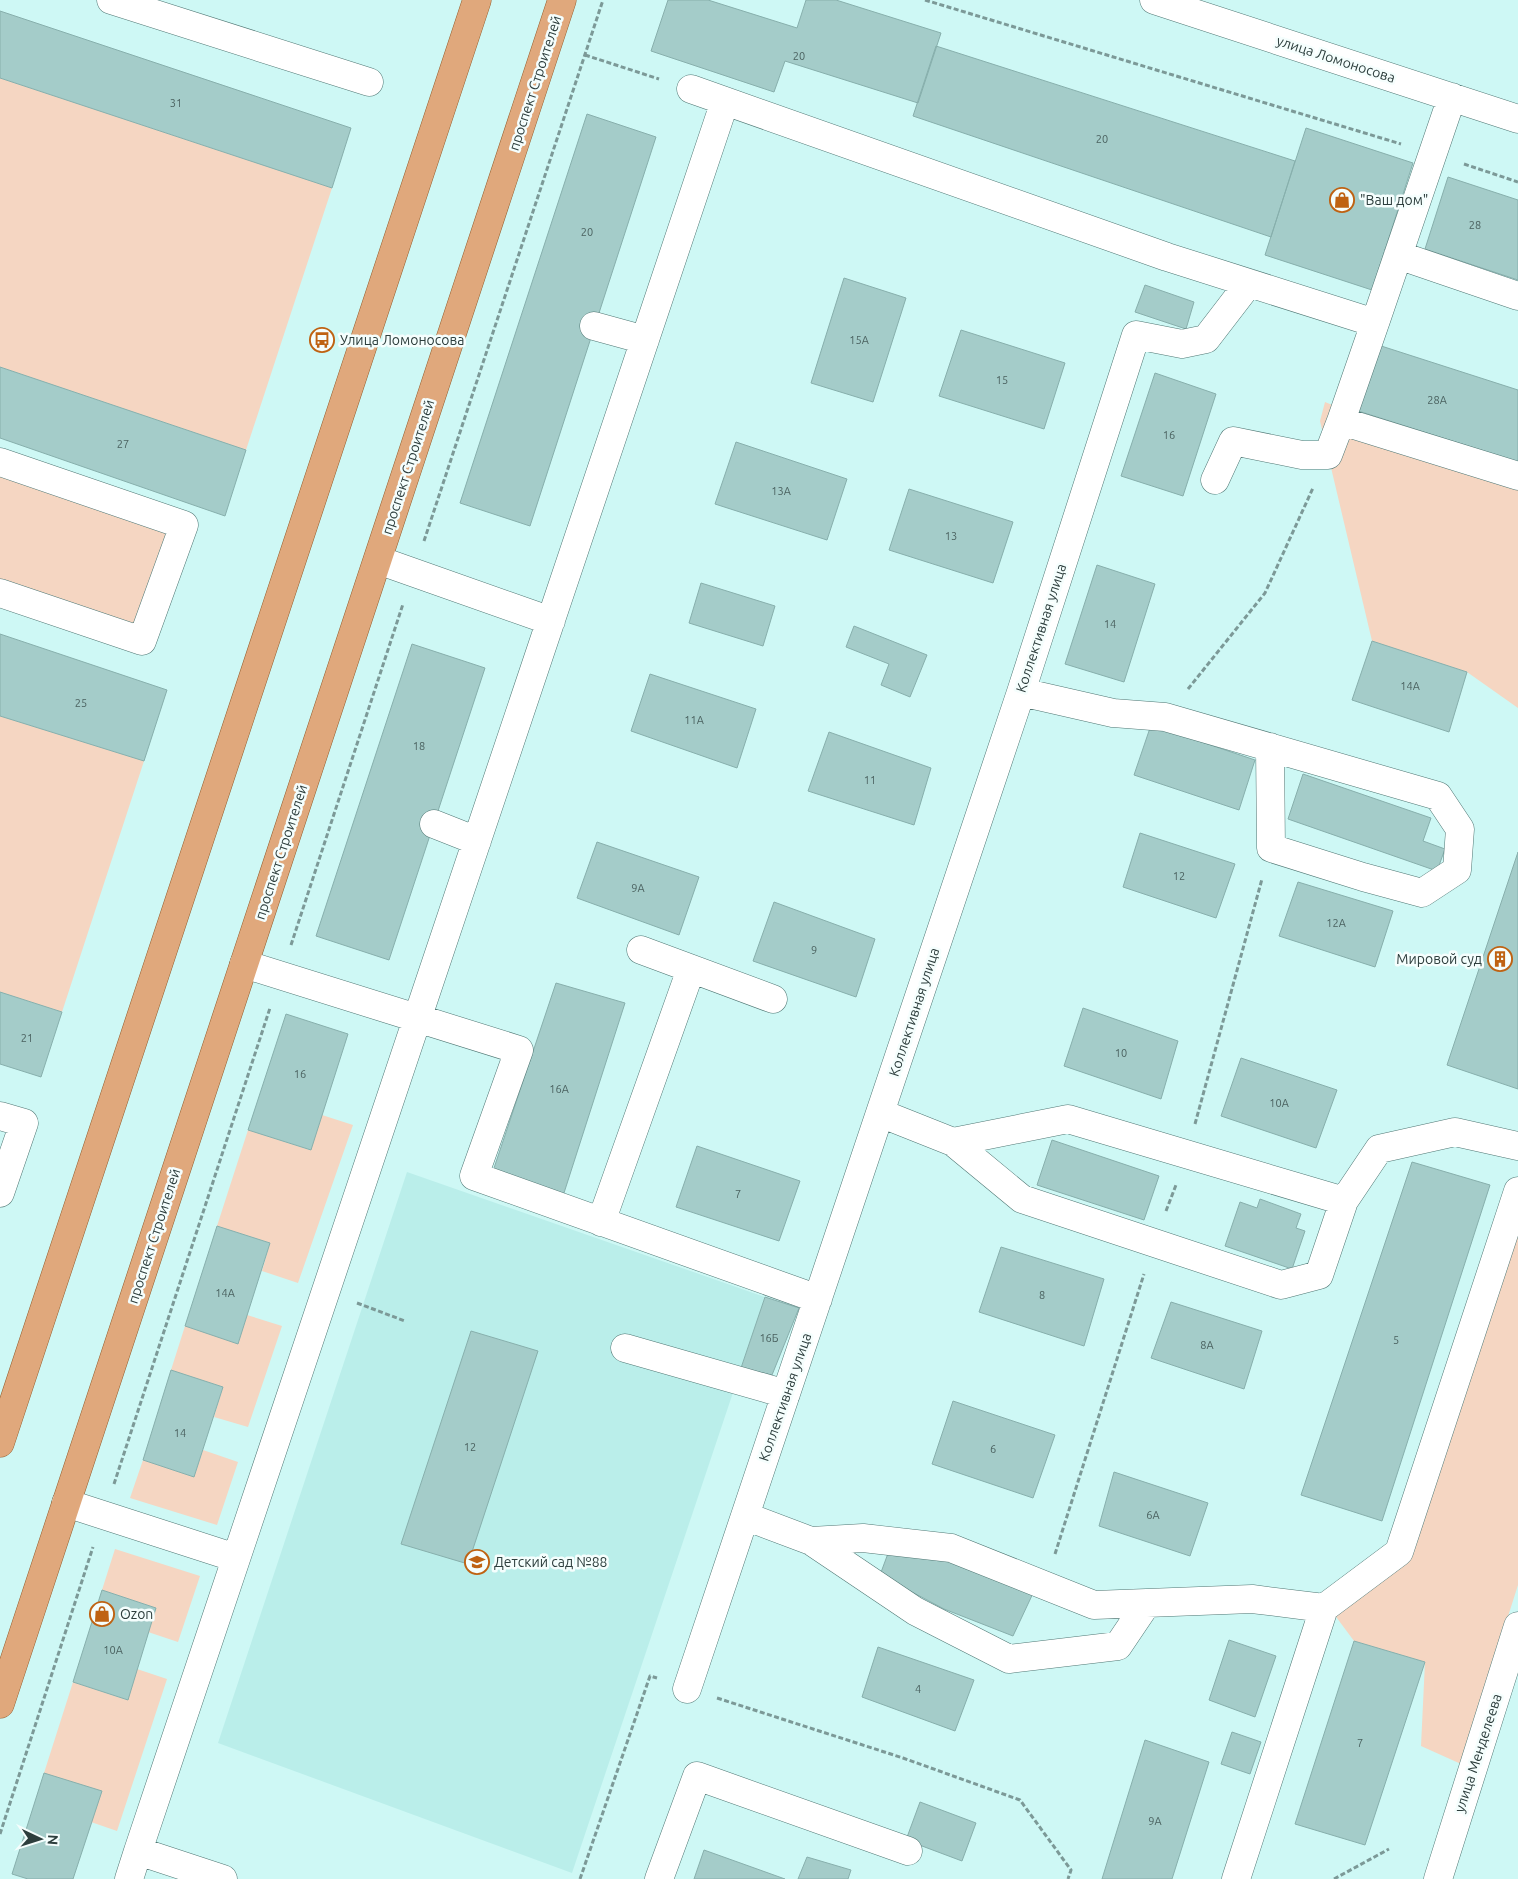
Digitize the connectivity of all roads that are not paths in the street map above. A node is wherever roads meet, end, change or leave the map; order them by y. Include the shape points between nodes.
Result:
1 (111, 0) edge
2 (477, 0) edge
3 (562, 0) edge
4 (1154, 0) edge
5 (1209, 8) edge
6 (369, 82) dead end
7 (691, 89) road end
8 (1452, 97) junction
9 (725, 101) junction
10 (1518, 119) edge
11 (1398, 256) junction
12 (1249, 283) junction
13 (1518, 296) edge
14 (1375, 323) junction
15 (594, 326) dead end
16 (645, 340) junction
17 (1341, 421) junction
18 (0, 462) edge
19 (1518, 476) edge
20 (1215, 480) dead end
21 (378, 560) junction
22 (0, 593) edge
23 (551, 621) junction
24 (1021, 692) junction
25 (1270, 747) junction
26 (434, 824) dead end
27 (477, 841) junction
28 (641, 950) dead end
29 (244, 964) junction
30 (691, 969) junction
31 (773, 1000) dead end
32 (418, 1020) junction
33 (880, 1114) junction
34 (0, 1116) edge
35 (952, 1142) junction
36 (1518, 1146) edge
37 (1518, 1191) edge
38 (0, 1193) edge
39 (1344, 1201) junction
40 (601, 1222) junction
41 (818, 1299) junction
42 (625, 1348) dead end
43 (786, 1394) junction
44 (0, 1443) edge
45 (66, 1504) junction
46 (745, 1516) junction
47 (811, 1541) junction
48 (236, 1558) junction
49 (1146, 1603) junction
50 (1324, 1608) junction
51 (1518, 1626) edge
52 (687, 1688) dead end
53 (0, 1704) edge
54 (138, 1851) junction
55 (908, 1851) dead end
56 (129, 1879) edge
57 (223, 1879) edge
58 (659, 1879) edge
59 (1236, 1879) edge
60 (1438, 1879) edge

1 - 6 street
2 - 44 main road
3 - 21 main road, проспект Строителей
4 - 5 street, улица Ломоносова
5 - 8 street, улица Ломоносова
7 - 9 street
8 - 10 street, улица Ломоносова
8 - 11 street
9 - 12 street
9 - 16 street
11 - 13 street
11 - 14 street
12 - 14 street
12 - 24 street, Коллективная улица via 1206,339 1182,344 1136,335
14 - 17 street
15 - 16 street
16 - 23 street
17 - 19 street
17 - 20 street via 1328,455 1302,455 1233,441
18 - 22 street via 184,525 142,641
21 - 23 street
21 - 29 main road, проспект Строителей
23 - 27 street
24 - 25 street via 1113,713 1166,717
24 - 33 street, Коллективная улица
25 - 25 street via 1438,796 1460,829 1457,870 1422,893 1271,848
26 - 27 street
27 - 32 street
28 - 30 street
29 - 32 street
29 - 45 main road, проспект Строителей
30 - 31 street
30 - 40 street
32 - 40 street via 519,1050 474,1176
32 - 48 street
33 - 35 street
33 - 41 street, Коллективная улица
34 - 38 street via 24,1123
35 - 39 street via 1068,1119
35 - 39 street via 1022,1199 1281,1285 1319,1275
36 - 39 street via 1455,1132 1379,1149
37 - 50 street via 1399,1552
40 - 41 street
41 - 43 street, Коллективная улица
42 - 43 street
43 - 46 street, Коллективная улица
45 - 48 street
45 - 53 main road, проспект Строителей
46 - 47 street
46 - 52 street, Коллективная улица
47 - 49 street via 863,1538 951,1548 1094,1605
47 - 49 street via 915,1611 1009,1658 1118,1646
48 - 54 street
49 - 50 street via 1252,1599
50 - 59 street
51 - 60 street, улица Менделеева
54 - 56 street
54 - 57 street
55 - 58 street via 697,1776

